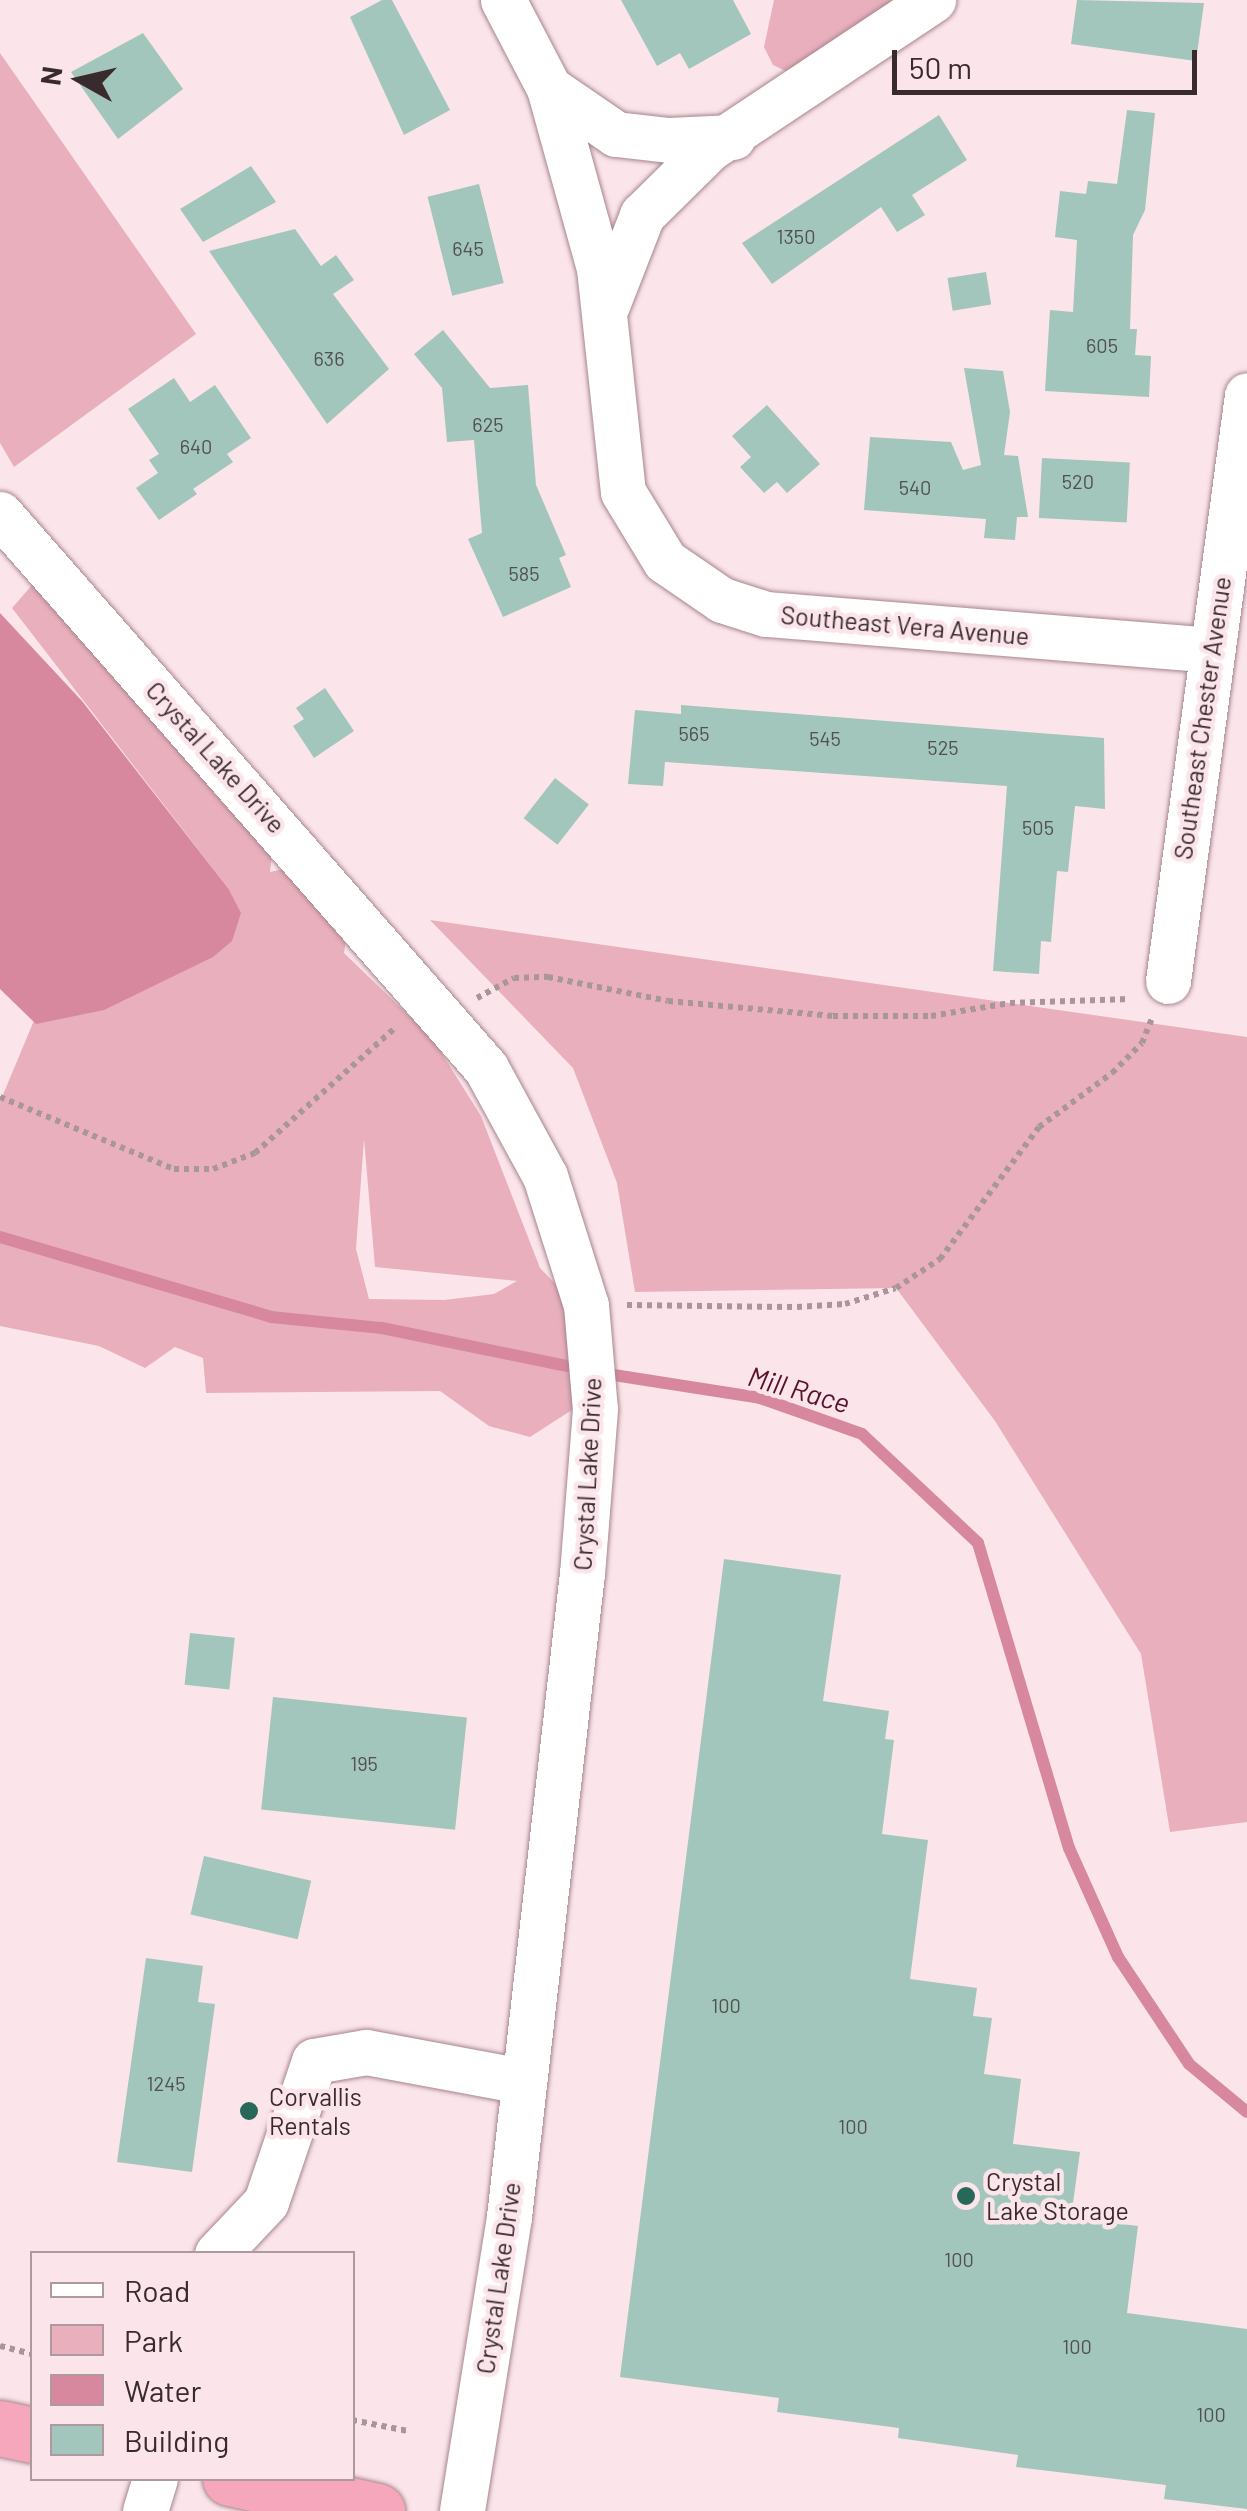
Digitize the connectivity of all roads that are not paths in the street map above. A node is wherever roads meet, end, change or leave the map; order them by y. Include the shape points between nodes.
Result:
1 (503, 0) edge
2 (933, 0) edge
3 (549, 88) junction
4 (733, 137) junction
5 (607, 305) junction
6 (1247, 395) edge
7 (0, 514) edge
8 (1212, 650) junction
9 (1168, 981) road end
10 (522, 2081) junction
11 (220, 2251) edge
12 (0, 2428) edge
13 (30, 2435) edge
14 (153, 2481) edge
15 (243, 2481) edge
16 (145, 2511) edge
17 (377, 2511) edge
18 (462, 2511) edge

1 - 3 street, Southeast Vera Avenue
2 - 4 street
3 - 4 street via 616,134
3 - 5 street, Southeast Vera Avenue
4 - 5 street via 710,148 642,215
5 - 8 street, Southeast Vera Avenue via 615,459 623,492 665,561 722,600 766,614
6 - 8 street, Southeast Chester Avenue
7 - 10 street, Crystal Lake Drive via 438,1008 522,1128 566,1228 588,1319 595,1409 566,1725
8 - 9 street, Southeast Chester Avenue
10 - 11 street via 366,2052 314,2060 266,2202
10 - 18 street, Crystal Lake Drive
12 - 13 highway
14 - 16 street
15 - 17 highway

